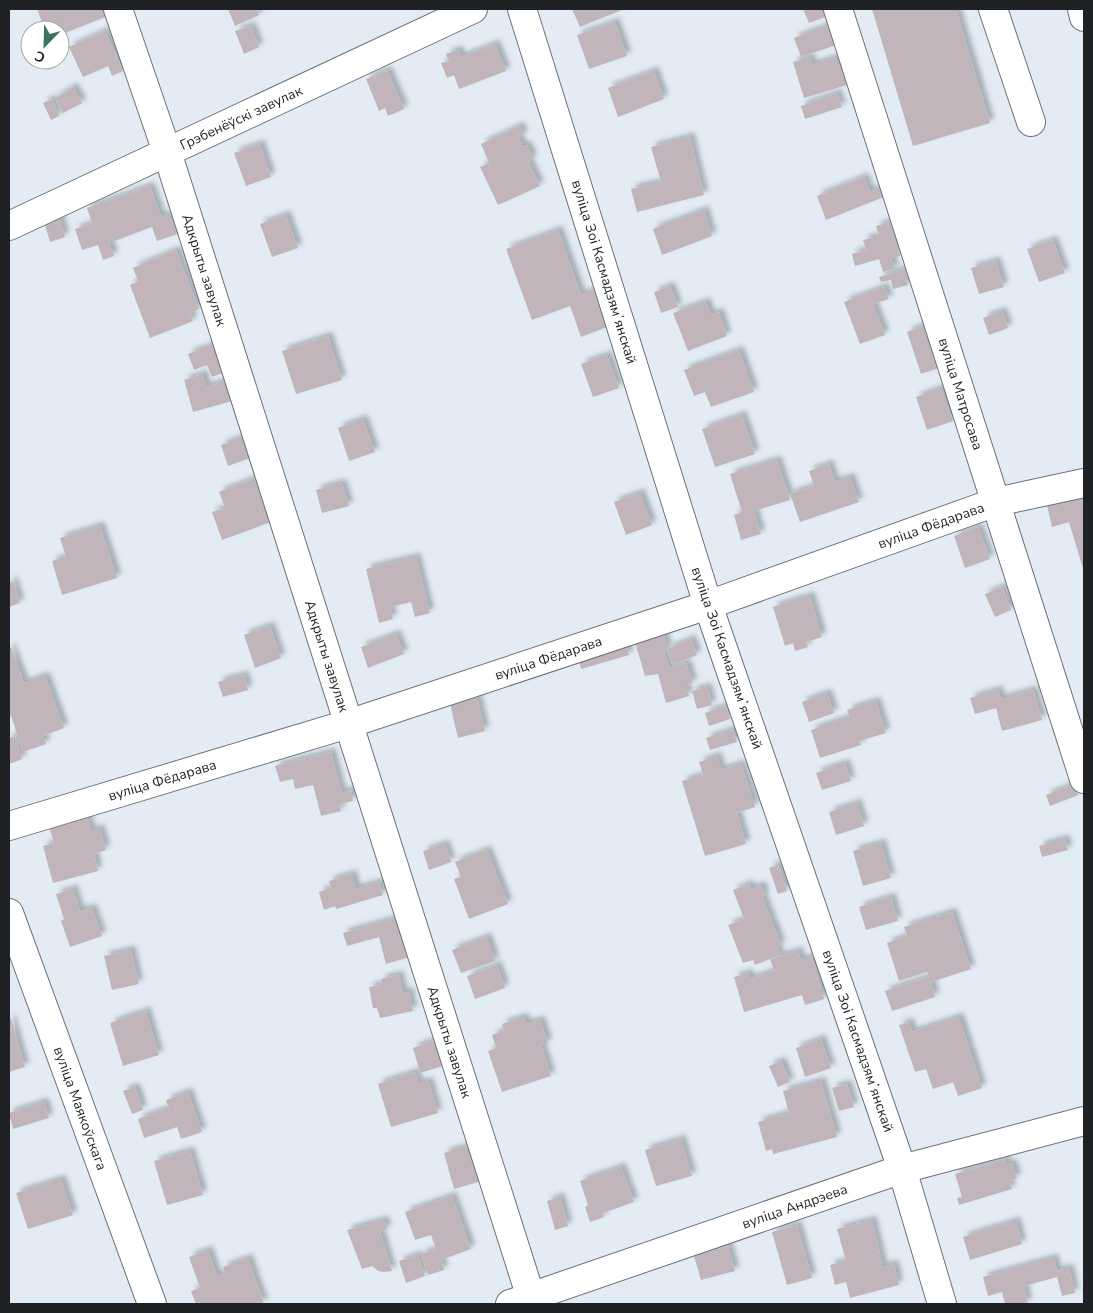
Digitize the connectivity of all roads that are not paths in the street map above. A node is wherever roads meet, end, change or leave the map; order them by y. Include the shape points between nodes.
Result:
1 (118, 9) edge
2 (473, 9) edge
3 (522, 9) edge
4 (838, 9) edge
5 (993, 9) edge
6 (1082, 9) edge
7 (1084, 17) edge
8 (1031, 122) dead end
9 (167, 152) junction
10 (9, 226) edge
11 (1084, 483) edge
12 (996, 502) junction
13 (708, 605) junction
14 (348, 724) junction
15 (1084, 778) edge
16 (9, 826) edge
17 (9, 912) edge
18 (1084, 1121) edge
19 (902, 1170) junction
20 (525, 1302) edge
21 (152, 1304) edge
22 (942, 1304) edge

1 - 9 street, Адкрыты завулак
2 - 9 street, Грэбенёўскі завулак
3 - 13 street, вуліца Зоі Касмадзямʼянскай
4 - 12 street, вуліца Матросава
5 - 8 street
6 - 7 street
9 - 10 street, Грэбенёўскі завулак
9 - 14 street, Адкрыты завулак
11 - 12 street, вуліца Фёдарава
12 - 13 street, вуліца Фёдарава
12 - 15 street, вуліца Матросава
13 - 14 street, вуліца Фёдарава
13 - 19 street, вуліца Зоі Касмадзямʼянскай
14 - 16 street, вуліца Фёдарава
14 - 20 street, Адкрыты завулак
17 - 21 street, вуліца Маякоўскага
18 - 19 street, вуліца Андрэева
19 - 20 street, вуліца Андрэева
19 - 22 street, вуліца Зоі Касмадзямʼянскай

